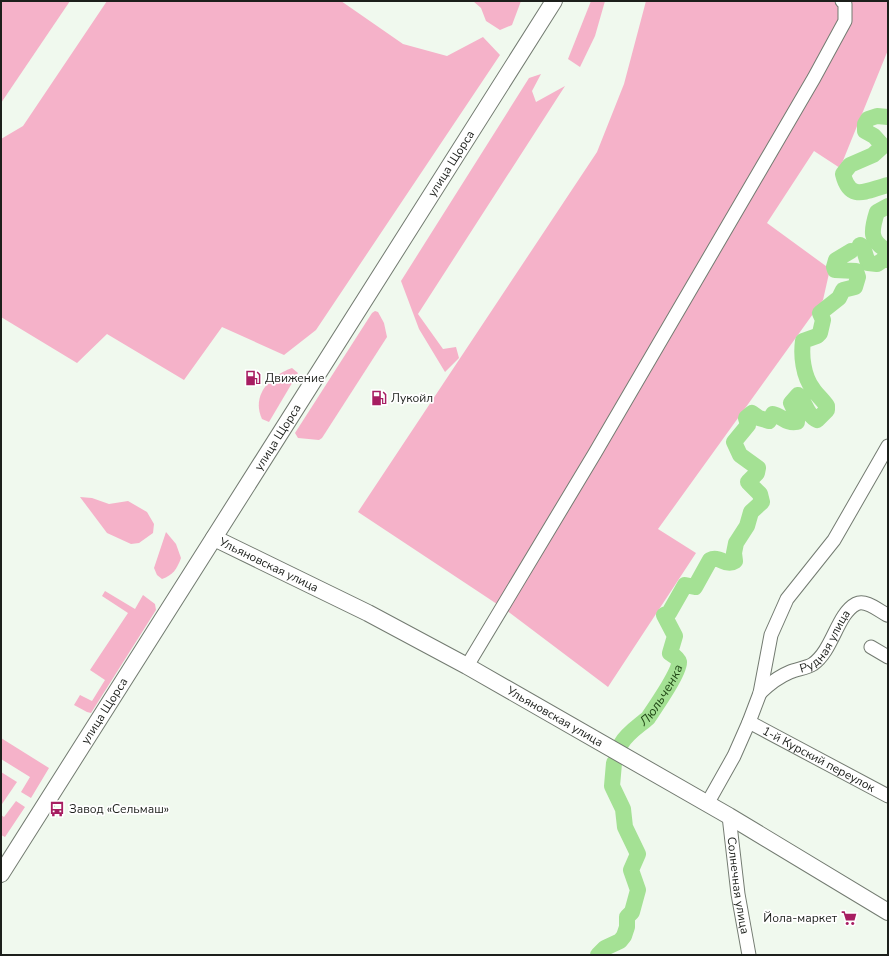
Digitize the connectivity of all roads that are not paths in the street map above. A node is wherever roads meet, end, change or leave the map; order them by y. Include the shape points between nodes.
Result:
1 (554, 1) edge
2 (842, 1) edge
3 (888, 446) edge
4 (214, 538) junction
5 (888, 615) edge
6 (871, 647) dead end
7 (888, 657) edge
8 (467, 666) junction
9 (760, 693) junction
10 (749, 722) junction
11 (888, 796) edge
12 (707, 804) junction
13 (729, 816) junction
14 (1, 874) edge
15 (888, 912) edge
16 (749, 955) edge

1 - 4 main road, улица Щорса
2 - 8 street via 845,4 845,22 814,78
3 - 9 street via 834,540 787,599 771,635
4 - 8 main road, Ульяновская улица via 368,612
4 - 14 main road, улица Щорса
5 - 9 street, Рудная улица via 867,603 858,603 848,610 830,643 813,664 772,681
6 - 7 street
8 - 12 main road, Ульяновская улица
9 - 10 street
10 - 11 street, 1-й Курский переулок
10 - 12 street via 734,756
12 - 13 main road, Ульяновская улица
13 - 15 main road, Ульяновская улица
13 - 16 street, Солнечная улица via 738,894

